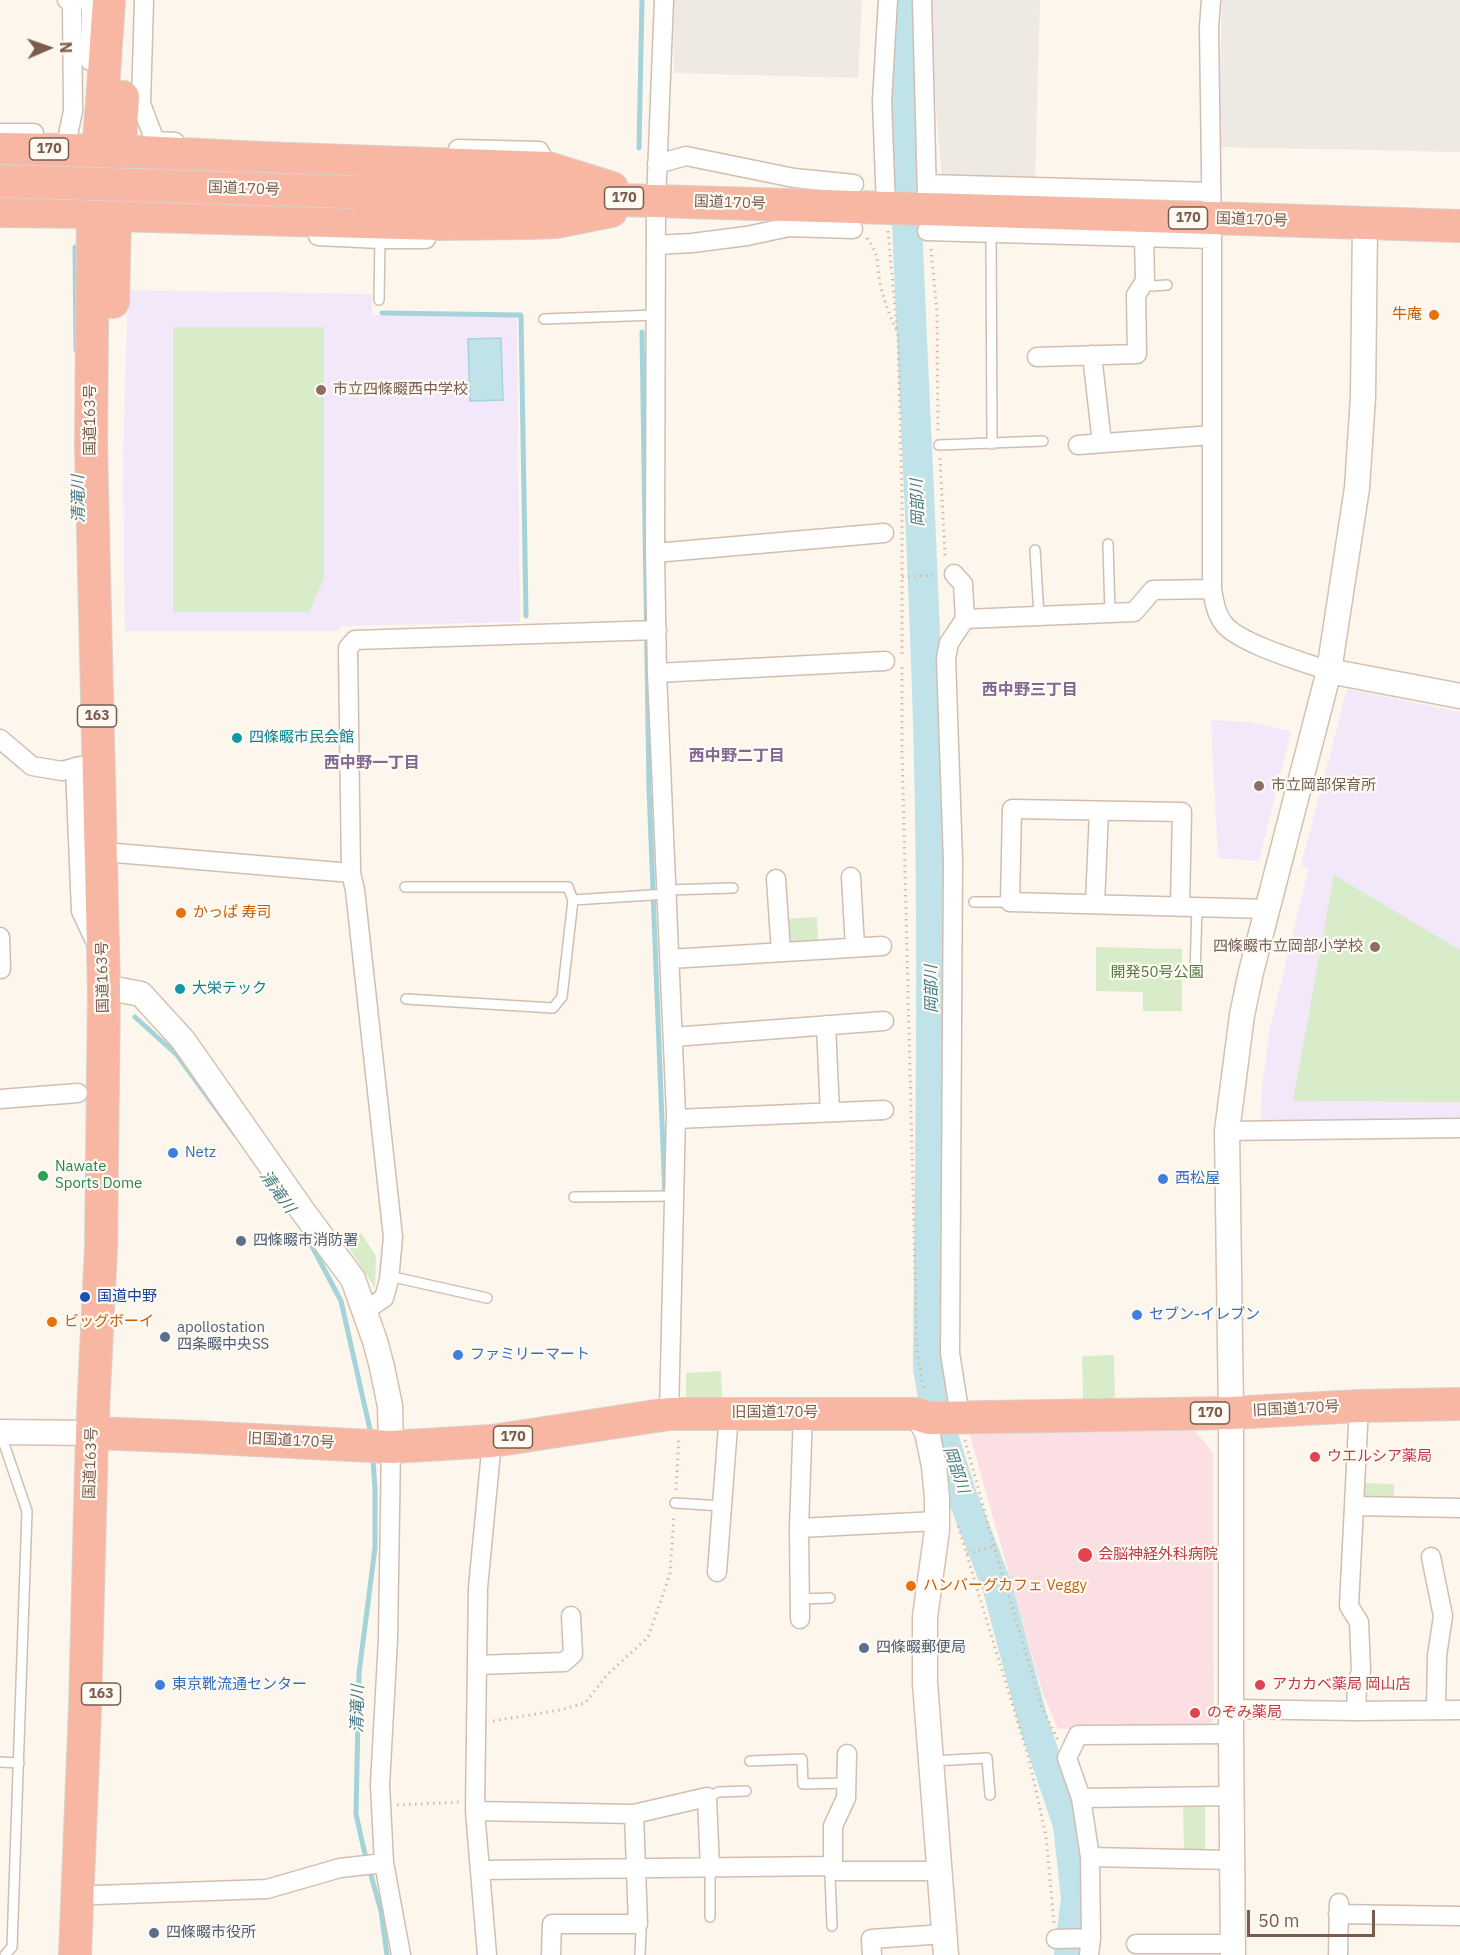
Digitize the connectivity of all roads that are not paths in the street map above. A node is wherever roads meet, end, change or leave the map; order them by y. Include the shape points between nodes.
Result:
1 (109, 0) edge
2 (130, 0) edge
3 (144, 0) edge
4 (664, 0) edge
5 (888, 0) edge
6 (922, 0) edge
7 (1211, 0) edge
8 (75, 1) edge
9 (102, 103) junction
10 (0, 133) edge
11 (34, 134) dead end
12 (0, 149) edge
13 (65, 150) junction
14 (109, 151) junction
15 (657, 164) junction
16 (548, 168) junction
17 (0, 181) edge
18 (854, 184) dead end
19 (656, 201) junction
20 (913, 208) junction
21 (0, 211) edge
22 (104, 213) junction
23 (1211, 217) junction
24 (556, 222) junction
25 (1365, 223) junction
26 (1460, 226) edge
27 (152, 228) dead end
28 (857, 230) road end
29 (991, 233) junction
30 (1144, 237) junction
31 (380, 239) junction
32 (656, 245) junction
33 (1145, 281) junction
34 (1167, 285) dead end
35 (380, 300) dead end
36 (656, 315) junction
37 (544, 319) dead end
38 (1092, 355) junction
39 (1037, 357) dead end
40 (1212, 435) junction
41 (1043, 441) dead end
42 (1102, 443) junction
43 (992, 444) junction
44 (939, 445) road end
45 (1078, 445) dead end
46 (884, 533) dead end
47 (1108, 544) dead end
48 (1035, 550) dead end
49 (655, 553) junction
50 (954, 574) road end
51 (1212, 589) junction
52 (1110, 613) junction
53 (1039, 616) junction
54 (965, 619) junction
55 (657, 630) junction
56 (885, 661) dead end
57 (1329, 671) junction
58 (657, 673) junction
59 (1460, 696) edge
60 (0, 739) edge
61 (87, 765) junction
62 (1099, 811) junction
63 (116, 853) junction
64 (351, 873) junction
65 (851, 877) dead end
66 (776, 879) dead end
67 (405, 887) dead end
68 (733, 888) dead end
69 (664, 893) junction
70 (573, 900) junction
71 (974, 902) dead end
72 (1010, 902) junction
73 (1095, 904) junction
74 (1188, 907) junction
75 (1268, 909) junction
76 (0, 938) edge
77 (882, 946) dead end
78 (855, 947) junction
79 (781, 952) junction
80 (669, 959) junction
81 (1, 969) edge
82 (1195, 974) dead end
83 (112, 990) junction
84 (406, 999) dead end
85 (884, 1021) dead end
86 (826, 1025) junction
87 (673, 1037) junction
88 (78, 1093) dead end
89 (0, 1099) edge
90 (884, 1110) dead end
91 (830, 1112) junction
92 (676, 1119) junction
93 (1460, 1128) edge
94 (1227, 1131) junction
95 (668, 1196) junction
96 (574, 1197) dead end
97 (389, 1276) junction
98 (487, 1298) dead end
99 (364, 1311) junction
100 (1460, 1404) edge
101 (1359, 1406) junction
102 (729, 1413) junction
103 (802, 1413) junction
104 (1231, 1413) junction
105 (675, 1414) junction
106 (923, 1416) junction
107 (960, 1416) junction
108 (0, 1432) edge
109 (100, 1433) junction
110 (492, 1441) junction
111 (391, 1447) junction
112 (675, 1503) road end
113 (722, 1506) junction
114 (1354, 1506) junction
115 (1460, 1508) edge
116 (948, 1523) junction
117 (799, 1528) junction
118 (1431, 1557) dead end
119 (717, 1572) dead end
120 (830, 1598) dead end
121 (800, 1599) junction
122 (571, 1616) dead end
123 (800, 1619) dead end
124 (477, 1665) junction
125 (1231, 1709) junction
126 (1436, 1710) junction
127 (1460, 1710) edge
128 (1356, 1711) junction
129 (1231, 1734) junction
130 (847, 1754) dead end
131 (750, 1761) dead end
132 (931, 1761) junction
133 (0, 1762) edge
134 (19, 1763) junction
135 (846, 1783) junction
136 (746, 1791) dead end
137 (990, 1794) dead end
138 (1231, 1796) junction
139 (707, 1797) junction
140 (1081, 1798) junction
141 (476, 1806) junction
142 (634, 1814) junction
143 (1090, 1857) junction
144 (1232, 1860) junction
145 (382, 1863) junction
146 (636, 1868) junction
147 (710, 1868) junction
148 (833, 1869) junction
149 (480, 1870) junction
150 (940, 1871) junction
151 (96, 1895) junction
152 (1460, 1916) edge
153 (710, 1917) dead end
154 (638, 1924) junction
155 (832, 1926) dead end
156 (1056, 1939) road end
157 (1136, 1944) dead end
158 (946, 1945) edge
159 (1090, 1947) edge
160 (1233, 1950) edge
161 (5, 1955) edge
162 (75, 1955) edge
163 (94, 1955) edge
164 (401, 1955) edge
165 (487, 1955) edge
166 (551, 1955) edge
167 (640, 1955) edge
168 (872, 1955) edge
169 (1338, 1955) edge

1 - 9 highway, 国道163号 / 163
2 - 14 highway, 国道163号 / 163
3 - 16 street via 141,104 155,141 539,152
4 - 15 street
5 - 20 street via 882,101
6 - 20 street
7 - 23 street
8 - 9 street via 91,10 90,93
8 - 13 street via 73,111
9 - 14 highway, 国道163号 / 163
10 - 11 street
12 - 13 highway, 170
13 - 14 highway, 170
14 - 16 highway, 170
14 - 22 highway, 国道163号 / 163
15 - 18 street via 686,156 794,178
15 - 19 street
16 - 19 highway, 170
17 - 19 highway, 国道170号 / 170, bridge
19 - 20 highway, 国道170号 / 170
19 - 24 highway, 170
19 - 32 street
20 - 23 highway, 国道170号 / 170
20 - 29 street
21 - 22 highway, 170
22 - 24 highway, 170 via 437,224
22 - 61 highway, 国道163号 / 163 via 91,446
22 - 63 highway, 国道163号 / 163
23 - 25 highway, 国道170号 / 170
23 - 30 street
23 - 40 street
24 - 31 street via 526,238
25 - 26 highway, 国道170号 / 170
25 - 57 street via 1363,397 1357,488
27 - 31 street
28 - 32 street via 789,227 747,236
29 - 30 street
29 - 43 lane
30 - 33 street
31 - 35 lane
32 - 36 street
33 - 34 lane via 1152,286
33 - 38 street via 1136,295 1137,354
36 - 37 lane
36 - 49 street
38 - 39 street
38 - 42 street
40 - 42 street
40 - 51 street
41 - 43 lane
42 - 45 street
43 - 44 lane
46 - 49 street
47 - 52 lane
48 - 53 lane
49 - 55 street
50 - 54 street via 963,584
51 - 52 street via 1153,590 1134,612
51 - 57 street via 1215,606 1225,624 1250,642
52 - 53 street
53 - 54 street
54 - 107 street via 949,644 946,658 953,861 950,1353
55 - 58 street
55 - 64 street via 355,640 348,648
56 - 58 street
57 - 59 street
57 - 75 street
58 - 69 street
60 - 61 street via 32,766 62,771
61 - 83 highway, 国道163号 / 163 via 103,955
62 - 72 street via 1012,809
62 - 73 street
62 - 74 street via 1182,812
63 - 64 street
63 - 83 highway, 国道163号 / 163
64 - 97 street via 393,1237
65 - 78 street
66 - 79 street
67 - 70 lane via 568,887
68 - 69 lane
69 - 70 lane
69 - 80 street
70 - 84 lane via 562,997 554,1008
71 - 72 lane
72 - 73 street
73 - 74 street
74 - 75 street
74 - 82 lane
75 - 94 street via 1242,1015
76 - 81 street
77 - 78 street
78 - 79 street
79 - 80 street
80 - 87 street
83 - 99 street via 141,994 183,1040 353,1279
83 - 109 highway, 国道163号 / 163 via 101,1248
85 - 86 street
86 - 87 street
86 - 91 street
87 - 92 street
88 - 89 street
90 - 91 street
91 - 92 street
92 - 95 street
93 - 94 street
94 - 104 street
95 - 96 lane
95 - 105 street
97 - 98 lane
97 - 99 street via 384,1298
99 - 111 street via 390,1406
100 - 101 highway, 旧国道170号 / 170
101 - 104 highway, 旧国道170号 / 170
101 - 114 street
102 - 103 highway, 旧国道170号 / 170
102 - 105 highway, 旧国道170号 / 170
102 - 113 street
103 - 106 highway, 旧国道170号 / 170
103 - 117 street
104 - 107 highway, 旧国道170号 / 170
104 - 125 street
105 - 110 highway, 旧国道170号 / 170
106 - 107 highway, 旧国道170号 / 170
106 - 116 street
108 - 109 street
108 - 134 lane via 27,1511
109 - 111 highway, 旧国道170号 / 170
109 - 151 highway, 国道163号 / 163
109 - 162 highway, 国道163号 / 163
110 - 111 highway, 旧国道170号 / 170
110 - 124 street via 478,1587
111 - 145 street via 388,1639 380,1785
112 - 113 lane
113 - 119 street
114 - 115 street
114 - 128 street via 1349,1606 1359,1622 1361,1670
116 - 117 street
116 - 132 street via 925,1617
117 - 121 street
118 - 126 street via 1443,1617 1437,1656
120 - 121 lane
121 - 123 street
122 - 124 street via 573,1654 564,1662
124 - 141 street
125 - 128 street
125 - 129 street
126 - 127 street
126 - 128 street
129 - 138 street
129 - 140 street via 1078,1735 1067,1758
130 - 135 street
131 - 135 lane via 802,1759 803,1784
132 - 137 lane via 987,1758
132 - 150 street
133 - 134 lane
134 - 161 lane via 12,1947
135 - 148 street via 846,1798 833,1826
136 - 139 lane via 718,1792
138 - 140 street
138 - 144 street
139 - 142 street
139 - 147 street
140 - 143 street
141 - 142 street
141 - 149 street
142 - 146 street
143 - 144 street
143 - 159 street
144 - 160 street
145 - 151 street via 340,1868 267,1888
145 - 164 street
146 - 147 street
146 - 149 street
146 - 154 street
147 - 148 street
147 - 153 lane
148 - 150 street
148 - 155 lane
149 - 165 street
150 - 158 street
151 - 163 highway, 国道163号 / 163
152 - 169 street via 1338,1908
154 - 166 street via 552,1924
154 - 167 lane
156 - 159 street
157 - 160 street
158 - 168 street via 871,1939

